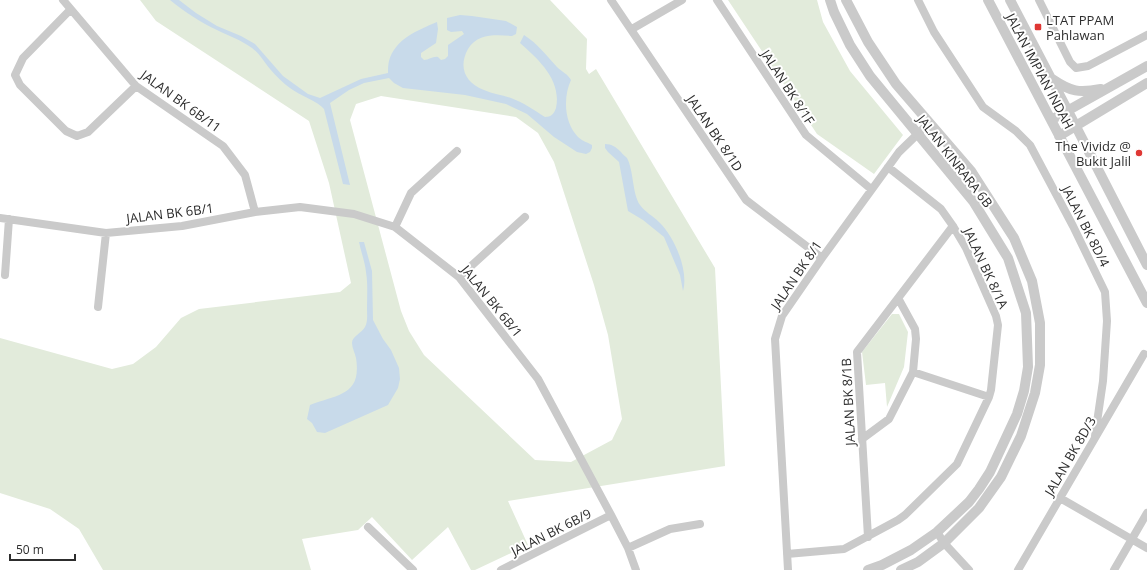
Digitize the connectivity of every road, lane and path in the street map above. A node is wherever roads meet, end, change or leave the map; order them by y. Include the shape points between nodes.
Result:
1 (63, 0) edge
2 (611, 0) edge
3 (682, 0) edge
4 (717, 0) edge
5 (830, 0) edge
6 (846, 0) edge
7 (918, 0) edge
8 (988, 0) edge
9 (1010, 0) edge
10 (1039, 0) edge
11 (70, 10) junction
12 (632, 29) junction
13 (1147, 35) edge
14 (1147, 66) edge
15 (1051, 78) junction
16 (1147, 83) edge
17 (136, 86) junction
18 (1110, 87) junction
19 (1068, 111) junction
20 (1051, 120) junction
21 (929, 123) junction
22 (1076, 126) junction
23 (918, 134) junction
24 (1059, 136) junction
25 (457, 151) dead end
26 (888, 167) junction
27 (872, 189) junction
28 (255, 212) junction
29 (525, 217) dead end
30 (0, 218) edge
31 (9, 219) junction
32 (953, 226) junction
33 (395, 227) junction
34 (106, 233) junction
35 (822, 258) junction
36 (1147, 265) edge
37 (4, 275) dead end
38 (459, 277) junction
39 (898, 298) junction
40 (1147, 303) edge
41 (98, 307) dead end
42 (1144, 354) dead end
43 (912, 372) junction
44 (989, 397) junction
45 (1096, 436) junction
46 (862, 439) junction
47 (1060, 498) junction
48 (1147, 512) edge
49 (611, 515) junction
50 (700, 524) dead end
51 (368, 527) dead end
52 (937, 532) junction
53 (868, 537) junction
54 (1132, 539) junction
55 (944, 543) junction
56 (628, 548) junction
57 (1147, 548) edge
58 (787, 554) junction
59 (413, 570) edge
60 (501, 570) edge
61 (636, 570) edge
62 (788, 570) edge
63 (868, 570) edge
64 (901, 570) edge
65 (969, 570) edge
66 (1018, 570) edge
67 (1114, 570) edge

1 - 11 street, JALAN BK 6B/11
2 - 12 street, JALAN BK 8/1D
3 - 12 street
4 - 27 street, JALAN BK 8/1F via 806,135
5 - 23 street, JALAN KINRARA 6B via 850,45 870,76
6 - 21 street, JALAN KINRARA 6B via 868,42 892,78
7 - 45 street, JALAN BK 8D/4 via 934,32 983,107 1016,131 1030,145 1074,226 1105,292 1107,320
8 - 20 street, JALAN IMPIAN INDAH
9 - 15 street, JALAN IMPIAN INDAH
10 - 13 street via 1070,62 1076,68 1088,66
11 - 17 street, JALAN BK 6B/11
11 - 17 street via 22,58 15,75 20,85 66,131 77,136 88,132
12 - 35 street, JALAN BK 8/1D via 746,200
14 - 18 street
15 - 18 street via 1063,87 1080,92
15 - 19 street, JALAN IMPIAN INDAH
16 - 22 street
17 - 28 street, JALAN BK 6B/11 via 223,146 245,175
18 - 19 street
19 - 20 street
19 - 22 street, JALAN IMPIAN INDAH
20 - 24 street, JALAN IMPIAN INDAH
21 - 23 street, JALAN BK 8/1
21 - 55 street, JALAN KINRARA 6B via 971,171 1014,238 1032,281 1040,323 1040,365 1035,393 1018,441 990,494
22 - 24 street
22 - 36 street, JALAN IMPIAN INDAH
23 - 26 street, JALAN BK 8/1
23 - 52 street, JALAN KINRARA 6B via 973,201 1008,258 1026,313 1028,367 1017,414 990,472 979,489
24 - 40 street, JALAN IMPIAN INDAH
25 - 33 street via 412,194
26 - 27 street, JALAN BK 8/1
26 - 32 street, JALAN BK 8/1A via 941,209
27 - 35 street, JALAN BK 8/1
28 - 33 street, JALAN BK 6B/1 via 300,207 354,214
28 - 34 street, JALAN BK 6B/1 via 182,226
29 - 38 street
30 - 31 street, JALAN BK 6B/1
31 - 34 street, JALAN BK 6B/1
31 - 37 street
32 - 39 street, JALAN BK 8/1B
32 - 44 street, JALAN BK 8/1A via 966,248 998,325
33 - 38 street, JALAN BK 6B/1
34 - 41 street
35 - 58 street, JALAN BK 8/1 via 782,316 775,339
38 - 49 street, JALAN BK 6B/1 via 538,378
39 - 43 street via 916,338
39 - 46 street, JALAN BK 8/1B via 857,352
42 - 45 street, JALAN BK 8D/3
43 - 44 street
43 - 46 street via 890,419
44 - 53 street, JALAN BK 8/1A via 957,464 898,520
45 - 47 street, JALAN BK 8D/3
46 - 53 street, JALAN BK 8/1B
47 - 54 street
47 - 66 street, JALAN BK 8D/3
48 - 54 street
49 - 56 street, JALAN BK 6B/1
49 - 60 street, JALAN BK 6B/9
50 - 56 street via 670,529
51 - 59 street
52 - 55 street
52 - 63 street, JALAN KINRARA 6B via 911,550
53 - 58 street, JALAN BK 8/1A via 844,549
54 - 57 street
54 - 67 street
55 - 64 street, JALAN KINRARA 6B via 918,562
55 - 65 street
56 - 61 street, JALAN BK 6B/1
58 - 62 street, JALAN BK 8/1

